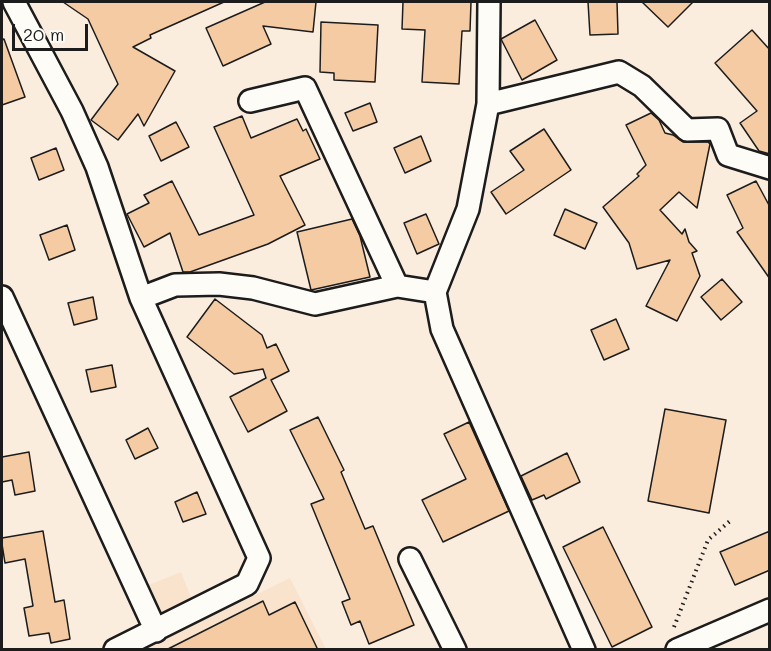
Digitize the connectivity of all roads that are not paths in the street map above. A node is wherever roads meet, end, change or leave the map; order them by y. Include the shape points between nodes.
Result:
1 (14, 2) edge
2 (489, 2) edge
3 (249, 101) dead end
4 (488, 104) junction
5 (770, 168) edge
6 (397, 286) junction
7 (435, 292) junction
8 (2, 297) edge
9 (141, 298) junction
10 (410, 559) dead end
11 (770, 610) edge
12 (156, 631) junction
13 (115, 650) edge
14 (455, 650) edge
15 (584, 650) edge
16 (677, 650) edge

1 - 9 street via 97,167
2 - 4 street
3 - 6 street via 305,88
4 - 5 street via 619,72 642,86 687,129 718,129 728,155
4 - 7 street via 468,209
6 - 7 street
6 - 9 street via 315,304 253,288 219,284 175,285
7 - 15 street via 442,329
8 - 12 street
9 - 12 street via 259,558 247,584
10 - 14 street
11 - 16 street
12 - 13 street

